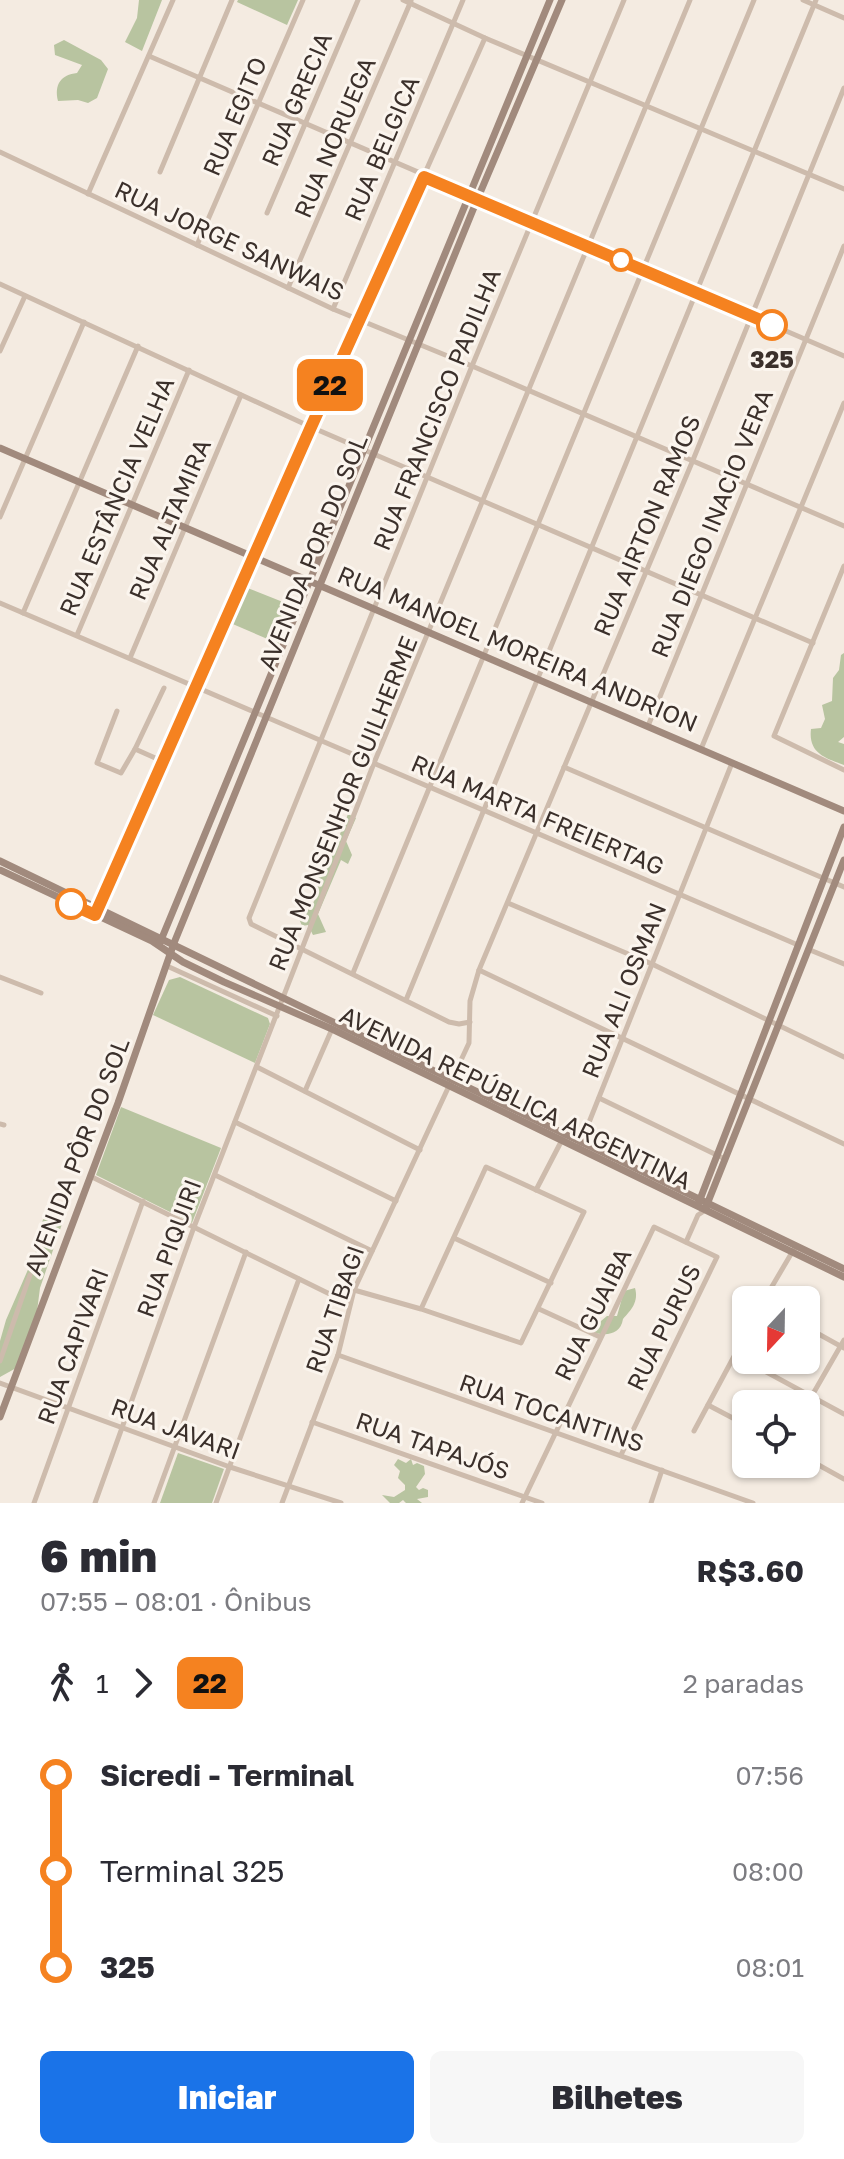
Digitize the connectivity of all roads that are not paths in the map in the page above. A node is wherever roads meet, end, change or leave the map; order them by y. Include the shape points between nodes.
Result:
1 (173, 0) edge
2 (232, 0) edge
3 (303, 0) edge
4 (358, 0) edge
5 (403, 0) edge
6 (463, 0) edge
7 (550, 0) edge
8 (562, 0) edge
9 (624, 0) edge
10 (690, 0) edge
11 (754, 0) edge
12 (803, 0) edge
13 (411, 2) edge
14 (815, 2) edge
15 (844, 18) edge
16 (453, 23) junction
17 (485, 38) junction
18 (528, 55) junction
19 (149, 56) junction
20 (538, 58) junction
21 (199, 78) junction
22 (591, 81) junction
23 (844, 88) edge
24 (259, 103) junction
25 (648, 105) junction
26 (306, 124) junction
27 (702, 128) junction
28 (351, 144) junction
29 (756, 150) junction
30 (0, 152) edge
31 (395, 164) junction
32 (160, 172) dead end
33 (810, 175) junction
34 (424, 177) junction
35 (844, 189) edge
36 (88, 194) junction
37 (467, 196) junction
38 (477, 200) junction
39 (267, 213) dead end
40 (532, 222) junction
41 (587, 245) junction
42 (197, 246) junction
43 (844, 246) edge
44 (645, 270) junction
45 (0, 284) edge
46 (288, 288) junction
47 (697, 292) junction
48 (25, 296) junction
49 (333, 309) junction
50 (752, 316) junction
51 (361, 320) junction
52 (84, 322) junction
53 (409, 339) junction
54 (805, 339) junction
55 (418, 343) junction
56 (138, 346) junction
57 (0, 351) edge
58 (844, 356) edge
59 (472, 366) junction
60 (189, 370) junction
61 (528, 390) junction
62 (241, 395) junction
63 (844, 403) edge
64 (584, 415) junction
65 (311, 427) junction
66 (637, 437) junction
67 (0, 448) edge
68 (369, 452) junction
69 (25, 458) junction
70 (693, 460) junction
71 (428, 477) junction
72 (80, 480) junction
73 (747, 483) junction
74 (483, 501) junction
75 (133, 503) junction
76 (800, 506) junction
77 (0, 517) edge
78 (539, 525) junction
79 (185, 526) junction
80 (844, 526) edge
81 (592, 548) junction
82 (254, 556) junction
83 (844, 566) edge
84 (645, 572) junction
85 (316, 582) junction
86 (701, 595) junction
87 (0, 603) edge
88 (374, 608) junction
89 (23, 613) junction
90 (754, 618) junction
91 (429, 631) junction
92 (77, 635) junction
93 (813, 643) junction
94 (485, 655) junction
95 (130, 658) junction
96 (539, 679) junction
97 (196, 685) junction
98 (164, 688) dead end
99 (592, 701) junction
100 (117, 711) dead end
101 (258, 711) junction
102 (267, 715) junction
103 (648, 726) junction
104 (321, 739) junction
105 (135, 749) junction
106 (701, 749) junction
107 (162, 761) junction
108 (374, 763) junction
109 (732, 763) junction
110 (564, 767) junction
111 (844, 770) edge
112 (431, 788) junction
113 (484, 811) junction
114 (844, 811) edge
115 (844, 827) edge
116 (706, 828) junction
117 (536, 833) junction
118 (844, 860) edge
119 (0, 861) edge
120 (0, 870) edge
121 (823, 879) junction
122 (840, 885) edge
123 (680, 894) junction
124 (508, 903) junction
125 (97, 912) junction
126 (161, 941) junction
127 (174, 943) junction
128 (798, 945) junction
129 (302, 948) junction
130 (810, 950) junction
131 (170, 954) junction
132 (652, 964) junction
133 (844, 964) edge
134 (167, 966) junction
135 (479, 970) junction
136 (353, 973) junction
137 (0, 977) edge
138 (41, 993) dead end
139 (283, 998) junction
140 (406, 1000) junction
141 (279, 1012) junction
142 (769, 1021) junction
143 (470, 1022) junction
144 (779, 1025) junction
145 (332, 1029) junction
146 (623, 1038) junction
147 (844, 1057) edge
148 (257, 1067) junction
149 (451, 1083) junction
150 (305, 1091) junction
151 (746, 1096) junction
152 (599, 1098) junction
153 (235, 1122) junction
154 (563, 1137) junction
155 (844, 1144) edge
156 (580, 1145) junction
157 (420, 1150) junction
158 (721, 1157) junction
159 (215, 1175) junction
160 (90, 1176) junction
161 (536, 1190) junction
162 (143, 1201) junction
163 (396, 1201) junction
164 (701, 1207) junction
165 (194, 1227) junction
166 (453, 1238) junction
167 (686, 1242) junction
168 (795, 1249) junction
169 (372, 1251) junction
170 (246, 1252) junction
171 (844, 1269) edge
172 (30, 1275) dead end
173 (844, 1277) edge
174 (299, 1278) junction
175 (551, 1283) junction
176 (773, 1286) edge
177 (354, 1290) junction
178 (350, 1304) junction
179 (421, 1309) junction
180 (539, 1309) junction
181 (820, 1333) edge
182 (600, 1337) junction
183 (843, 1344) edge
184 (338, 1355) junction
185 (0, 1361) edge
186 (732, 1361) edge
187 (770, 1374) edge
188 (0, 1383) edge
189 (11, 1387) junction
190 (800, 1390) edge
191 (815, 1390) edge
192 (820, 1401) edge
193 (708, 1405) junction
194 (69, 1409) junction
195 (844, 1414) edge
196 (0, 1417) edge
197 (732, 1418) edge
198 (312, 1422) junction
199 (122, 1428) junction
200 (694, 1431) dead end
201 (555, 1432) junction
202 (175, 1447) junction
203 (621, 1455) junction
204 (820, 1466) edge
205 (230, 1467) junction
206 (662, 1470) junction
207 (844, 1479) edge
208 (288, 1485) junction
209 (523, 1500) edge
210 (34, 1503) edge
211 (95, 1503) edge
212 (154, 1503) edge
213 (216, 1503) edge
214 (282, 1503) edge
215 (341, 1503) edge
216 (542, 1503) edge
217 (651, 1503) edge
218 (753, 1503) edge

1 - 19 street
2 - 21 street
3 - 24 street, RUA EGITO
4 - 26 street, RUA GRECIA
5 - 13 street
6 - 16 street, RUA BELGICA
7 - 18 street, AVENIDA POR DO SOL
8 - 20 street, AVENIDA POR DO SOL
9 - 22 street, RUA FRANCISCO PADILHA
10 - 25 street, RUA MONSENHOR GUILHERME
11 - 27 street
12 - 14 street
13 - 16 street
13 - 28 street, RUA NORUEGA
14 - 15 street
14 - 29 street
16 - 17 street
16 - 31 street, RUA BELGICA
17 - 18 street
17 - 34 street
18 - 20 street
18 - 37 street, AVENIDA POR DO SOL
19 - 21 street
19 - 36 street
20 - 22 street
20 - 38 street, AVENIDA POR DO SOL
21 - 24 street
21 - 32 street
22 - 25 street
22 - 40 street, RUA FRANCISCO PADILHA
23 - 33 street, RUA AIRTON RAMOS
24 - 26 street
24 - 42 street, RUA EGITO
25 - 27 street
25 - 41 street, RUA MONSENHOR GUILHERME
26 - 28 street
26 - 39 street, RUA GRECIA
27 - 29 street
27 - 44 street
28 - 31 street
28 - 46 street, RUA NORUEGA
29 - 33 street
29 - 47 street
30 - 36 street, RUA JORGE SANWAIS
31 - 34 street
31 - 49 street, RUA BELGICA
33 - 35 street
33 - 50 street, RUA AIRTON RAMOS
34 - 37 street
34 - 51 street
36 - 42 street, RUA JORGE SANWAIS
37 - 38 street
37 - 53 street, AVENIDA POR DO SOL
38 - 40 street
38 - 55 street, AVENIDA POR DO SOL
40 - 41 street
40 - 59 street, RUA FRANCISCO PADILHA
41 - 44 street
41 - 61 street, RUA MONSENHOR GUILHERME
42 - 46 street, RUA JORGE SANWAIS
43 - 54 street, RUA DIEGO INACIO VERA
44 - 47 street
44 - 64 street
45 - 48 street
46 - 49 street, RUA JORGE SANWAIS
47 - 50 street
47 - 66 street
48 - 52 street
48 - 57 street
49 - 51 street, RUA JORGE SANWAIS
50 - 54 street
50 - 70 street, RUA AIRTON RAMOS
51 - 53 street, RUA JORGE SANWAIS
51 - 65 street
52 - 56 street
52 - 69 street
53 - 55 street, RUA JORGE SANWAIS
53 - 68 street, AVENIDA POR DO SOL
54 - 58 street
54 - 73 street, RUA DIEGO INACIO VERA
55 - 59 street, RUA JORGE SANWAIS
55 - 68 street, AVENIDA POR DO SOL
56 - 60 street
56 - 72 street
59 - 61 street, RUA JORGE SANWAIS
59 - 71 street, RUA FRANCISCO PADILHA
60 - 62 street
60 - 75 street, RUA ESTÂNCIA VELHA
61 - 64 street, RUA JORGE SANWAIS
61 - 74 street, RUA MONSENHOR GUILHERME
62 - 65 street
62 - 79 street, RUA ALTAMIRA
63 - 76 street
64 - 66 street, RUA JORGE SANWAIS
64 - 78 street
65 - 68 street
65 - 82 street
66 - 70 street, RUA JORGE SANWAIS
66 - 81 street
67 - 69 street, RUA MANOEL MOREIRA ANDRION
68 - 71 street
68 - 85 street, AVENIDA POR DO SOL
69 - 72 street, RUA MANOEL MOREIRA ANDRION
69 - 77 street
70 - 73 street, RUA JORGE SANWAIS
70 - 84 street, RUA AIRTON RAMOS
71 - 74 street
71 - 88 street, RUA FRANCISCO PADILHA
72 - 75 street, RUA MANOEL MOREIRA ANDRION
72 - 89 street
73 - 76 street, RUA JORGE SANWAIS
73 - 86 street, RUA DIEGO INACIO VERA
74 - 78 street
74 - 91 street, RUA MONSENHOR GUILHERME
75 - 79 street, RUA MANOEL MOREIRA ANDRION
75 - 92 street, RUA ESTÂNCIA VELHA
76 - 80 street, RUA JORGE SANWAIS
76 - 90 street
78 - 81 street
78 - 94 street
79 - 82 street, RUA MANOEL MOREIRA ANDRION
79 - 95 street, RUA ALTAMIRA
81 - 84 street
81 - 96 street
82 - 85 street, RUA MANOEL MOREIRA ANDRION
82 - 97 street
83 - 93 street
84 - 86 street
84 - 99 street, RUA AIRTON RAMOS
85 - 88 street, RUA MANOEL MOREIRA ANDRION
85 - 101 street, AVENIDA POR DO SOL
85 - 102 street, AVENIDA POR DO SOL
86 - 90 street
86 - 103 street, RUA DIEGO INACIO VERA
87 - 89 street, RUA MARTA FREIERTAG
88 - 91 street, RUA MANOEL MOREIRA ANDRION
88 - 104 street, RUA FRANCISCO PADILHA
89 - 92 street, RUA MARTA FREIERTAG
90 - 93 street
90 - 106 street
91 - 94 street, RUA MANOEL MOREIRA ANDRION
91 - 108 street, RUA MONSENHOR GUILHERME
92 - 95 street, RUA MARTA FREIERTAG
93 - 111 street via 774,736
94 - 96 street, RUA MANOEL MOREIRA ANDRION
94 - 112 street
95 - 97 street, RUA MARTA FREIERTAG
96 - 99 street, RUA MANOEL MOREIRA ANDRION
96 - 113 street
97 - 101 street, RUA MARTA FREIERTAG
97 - 107 street
98 - 105 street
99 - 103 street, RUA MANOEL MOREIRA ANDRION
99 - 110 street, RUA AIRTON RAMOS
100 - 105 street via 97,763 121,773
101 - 102 street, RUA MARTA FREIERTAG
101 - 126 street, AVENIDA POR DO SOL
102 - 104 street, RUA MARTA FREIERTAG
102 - 127 street, AVENIDA POR DO SOL
103 - 106 street, RUA MANOEL MOREIRA ANDRION
104 - 108 street, RUA MARTA FREIERTAG
104 - 129 street, RUA FRANCISCO PADILHA via 248,922
105 - 107 street
106 - 109 street, RUA MANOEL MOREIRA ANDRION
107 - 125 street
108 - 112 street, RUA MARTA FREIERTAG
108 - 129 street, RUA MONSENHOR GUILHERME
109 - 114 street, RUA MANOEL MOREIRA ANDRION
109 - 116 street, RUA ALI OSMAN
110 - 116 street
110 - 117 street, RUA AIRTON RAMOS
112 - 113 street, RUA MARTA FREIERTAG
112 - 136 street
113 - 117 street, RUA MARTA FREIERTAG
113 - 140 street
115 - 121 street
116 - 121 street
116 - 123 street, RUA ALI OSMAN
117 - 123 street, RUA MARTA FREIERTAG
117 - 124 street, RUA AIRTON RAMOS
118 - 122 street
119 - 125 street
120 - 125 street
121 - 122 street
121 - 128 street
122 - 130 street
123 - 128 street, RUA MARTA FREIERTAG
123 - 132 street, RUA ALI OSMAN
124 - 132 street
124 - 135 street, RUA AIRTON RAMOS
125 - 126 street
126 - 127 street, AVENIDA REPÚBLICA ARGENTINA
126 - 131 street, AVENIDA REPÚBLICA ARGENTINA
127 - 131 street, AVENIDA POR DO SOL
127 - 139 street, AVENIDA REPÚBLICA ARGENTINA
128 - 142 street
129 - 136 street
129 - 139 street, RUA MONSENHOR GUILHERME
130 - 133 street
130 - 144 street
131 - 134 street, AVENIDA PÔR DO SOL
131 - 141 street, AVENIDA REPÚBLICA ARGENTINA
132 - 142 street
132 - 146 street, RUA ALI OSMAN
134 - 141 street, AVENIDA REPÚBLICA ARGENTINA
134 - 160 street, AVENIDA PÔR DO SOL
135 - 143 street, RUA AIRTON RAMOS
135 - 146 street
136 - 140 street
137 - 138 street
139 - 141 street, RUA MONSENHOR GUILHERME
139 - 149 street, AVENIDA REPÚBLICA ARGENTINA
140 - 143 street via 449,1022
141 - 145 street, AVENIDA REPÚBLICA ARGENTINA
141 - 148 street, RUA PIQUIRI
142 - 144 street
142 - 151 street
143 - 149 street, RUA TIBAGI via 469,1043
144 - 147 street
144 - 151 street
145 - 149 street, AVENIDA REPÚBLICA ARGENTINA
145 - 150 street
146 - 151 street
146 - 152 street, RUA ALI OSMAN
148 - 150 street
148 - 153 street, RUA PIQUIRI
149 - 154 street, AVENIDA REPÚBLICA ARGENTINA
149 - 157 street, RUA TIBAGI
150 - 157 street
151 - 155 street
151 - 158 street
152 - 156 street, RUA ALI OSMAN
152 - 158 street
153 - 159 street, RUA PIQUIRI
153 - 163 street
154 - 156 street, AVENIDA REPÚBLICA ARGENTINA
154 - 161 street
156 - 164 street, AVENIDA REPÚBLICA ARGENTINA
157 - 163 street, RUA TIBAGI
158 - 164 street
159 - 165 street, RUA PIQUIRI
159 - 169 street
160 - 162 street
160 - 189 street, AVENIDA PÔR DO SOL
161 - 166 street via 486,1167
161 - 175 street via 584,1212
162 - 165 street
162 - 194 street, RUA CAPIVARI
163 - 169 street, RUA TIBAGI
164 - 167 street
164 - 168 street, AVENIDA REPÚBLICA ARGENTINA
165 - 170 street
165 - 199 street, RUA PIQUIRI
166 - 175 street
166 - 179 street
167 - 182 street, RUA GUAIBA via 654,1227
167 - 203 street, RUA PURUS via 717,1257
168 - 171 street, AVENIDA REPÚBLICA ARGENTINA
168 - 173 street, AVENIDA REPÚBLICA ARGENTINA
168 - 176 street
169 - 177 street, RUA TIBAGI
170 - 174 street
170 - 202 street
172 - 185 street, AVENIDA PÔR DO SOL
174 - 178 street
174 - 205 street
175 - 180 street
177 - 178 street, RUA TIBAGI
177 - 179 street
178 - 184 street, RUA TIBAGI
179 - 180 street via 521,1343
180 - 182 street
181 - 183 street
182 - 201 street, RUA GUAIBA
183 - 191 street
184 - 198 street, RUA TIBAGI
184 - 201 street, RUA TOCANTINS
186 - 193 street
187 - 190 street
188 - 189 street, RUA JAVARI
189 - 194 street, RUA JAVARI
189 - 196 street, AVENIDA PÔR DO SOL
192 - 195 street
193 - 197 street
193 - 200 street
194 - 199 street, RUA JAVARI
194 - 210 street, RUA CAPIVARI
198 - 208 street, RUA TIBAGI
198 - 209 street, RUA TAPAJÓS
199 - 202 street, RUA JAVARI
199 - 211 street, RUA PIQUIRI
201 - 203 street, RUA TOCANTINS
201 - 209 street, RUA GUAIBA
202 - 205 street, RUA JAVARI
202 - 212 street
203 - 206 street, RUA TOCANTINS
204 - 207 street
205 - 208 street, RUA JAVARI
205 - 213 street
206 - 217 street
206 - 218 street, RUA TOCANTINS
208 - 214 street, RUA TIBAGI
208 - 215 street, RUA JAVARI
209 - 216 street, RUA TAPAJÓS

